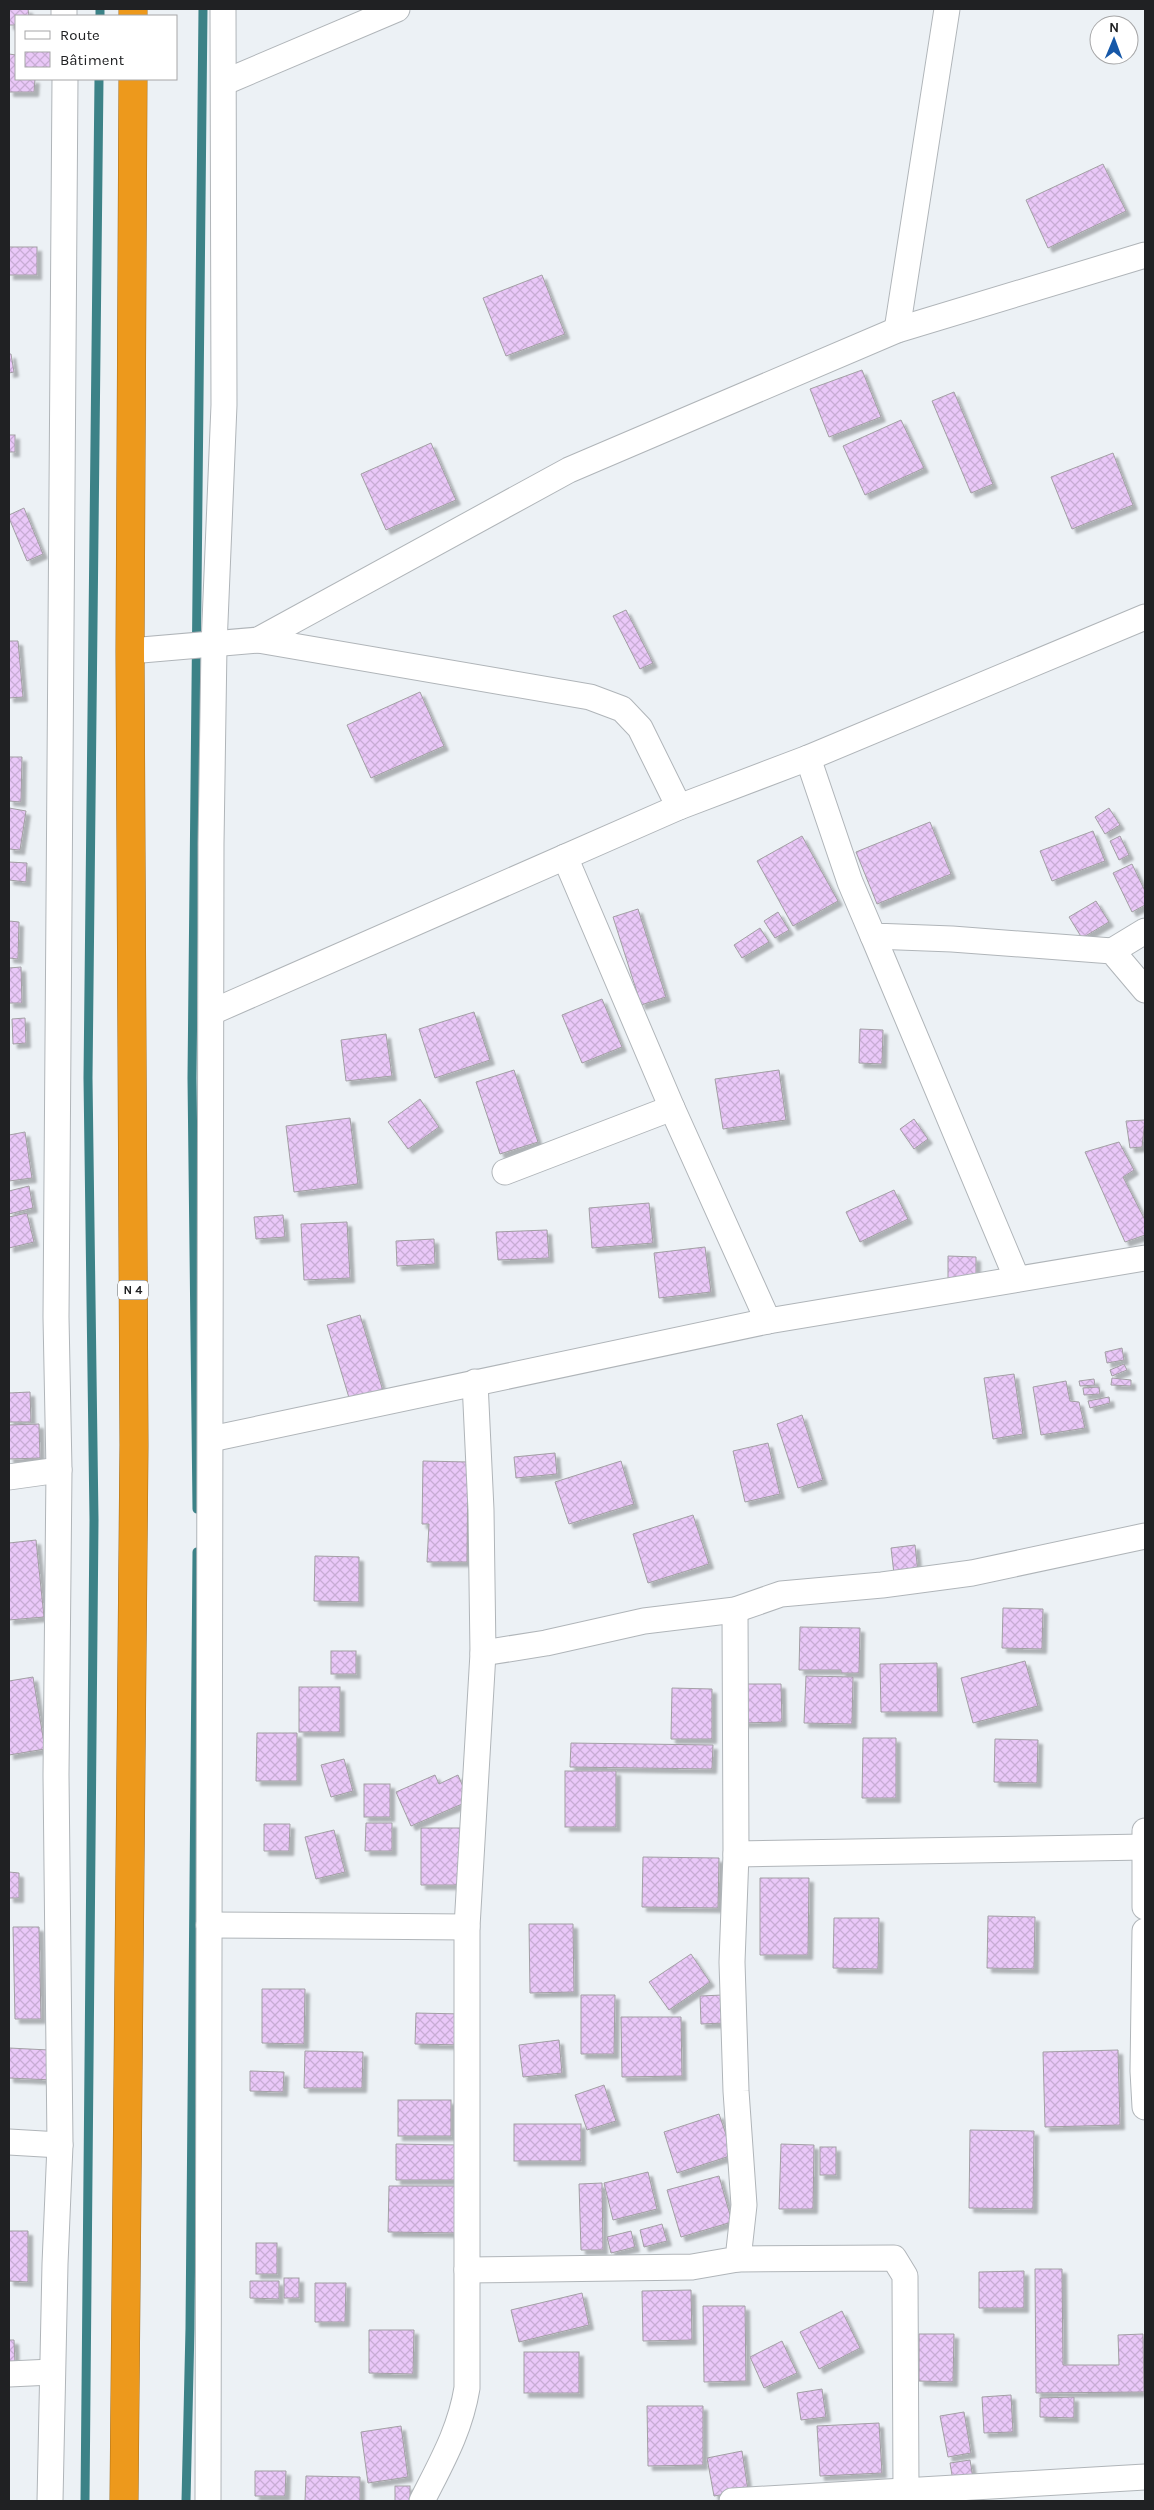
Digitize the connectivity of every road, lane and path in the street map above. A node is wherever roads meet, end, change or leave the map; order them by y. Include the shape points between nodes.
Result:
1 (223, 9) edge
2 (397, 9) edge
3 (947, 9) edge
4 (65, 80) edge
5 (133, 80) edge
6 (225, 82) junction
7 (1145, 255) edge
8 (897, 330) junction
9 (1145, 617) edge
10 (258, 640) junction
11 (201, 646) junction
12 (130, 651) junction
13 (808, 758) junction
14 (679, 807) junction
15 (566, 857) junction
16 (1145, 932) edge
17 (873, 936) junction
18 (1112, 951) junction
19 (1145, 990) edge
20 (212, 1012) junction
21 (672, 1108) junction
22 (504, 1172) dead end
23 (1145, 1258) edge
24 (1017, 1279) junction
25 (768, 1321) junction
26 (475, 1382) junction
27 (211, 1439) junction
28 (59, 1470) junction
29 (9, 1477) edge
30 (1145, 1536) edge
31 (735, 1610) junction
32 (483, 1653) junction
33 (1145, 1842) edge
34 (736, 1854) junction
35 (1145, 1907) edge
36 (209, 1925) junction
37 (467, 1926) junction
38 (1145, 1931) edge
39 (1145, 2107) edge
40 (9, 2142) edge
41 (60, 2145) junction
42 (738, 2259) junction
43 (467, 2270) junction
44 (52, 2372) junction
45 (9, 2374) edge
46 (1145, 2477) edge
47 (906, 2491) junction
48 (50, 2501) edge
49 (124, 2501) edge
50 (208, 2501) edge
51 (422, 2501) edge
52 (732, 2501) edge

1 - 6 street
2 - 6 street
3 - 8 street
4 - 28 street via 56,1307
5 - 12 highway, N 4
6 - 11 street via 224,405
7 - 8 street
8 - 10 street via 569,470
9 - 13 street
10 - 11 street
10 - 14 street via 590,697 622,709 640,728
11 - 12 street
11 - 20 street via 211,844
12 - 49 highway, N 4 via 134,1444
13 - 14 street
13 - 17 street via 850,882
14 - 15 street
15 - 20 street
15 - 21 street
16 - 18 street
17 - 18 street
17 - 24 street
18 - 19 street
20 - 27 street
21 - 22 street
21 - 25 street
23 - 24 street
24 - 25 street
25 - 26 street
26 - 27 street
26 - 32 street
27 - 36 street
28 - 29 street
28 - 41 street via 56,1775
30 - 31 street via 972,1573 781,1594
31 - 32 street via 644,1621
31 - 34 street
32 - 37 street
33 - 34 street
33 - 35 street
34 - 42 street via 732,1962 744,2205
36 - 37 street
36 - 50 street
37 - 43 street
38 - 39 street
40 - 41 street
41 - 44 street
42 - 43 street via 692,2267
42 - 47 street via 894,2258 905,2276
43 - 51 street via 467,2388 463,2414
44 - 45 street
44 - 48 street
46 - 47 street
47 - 52 street

